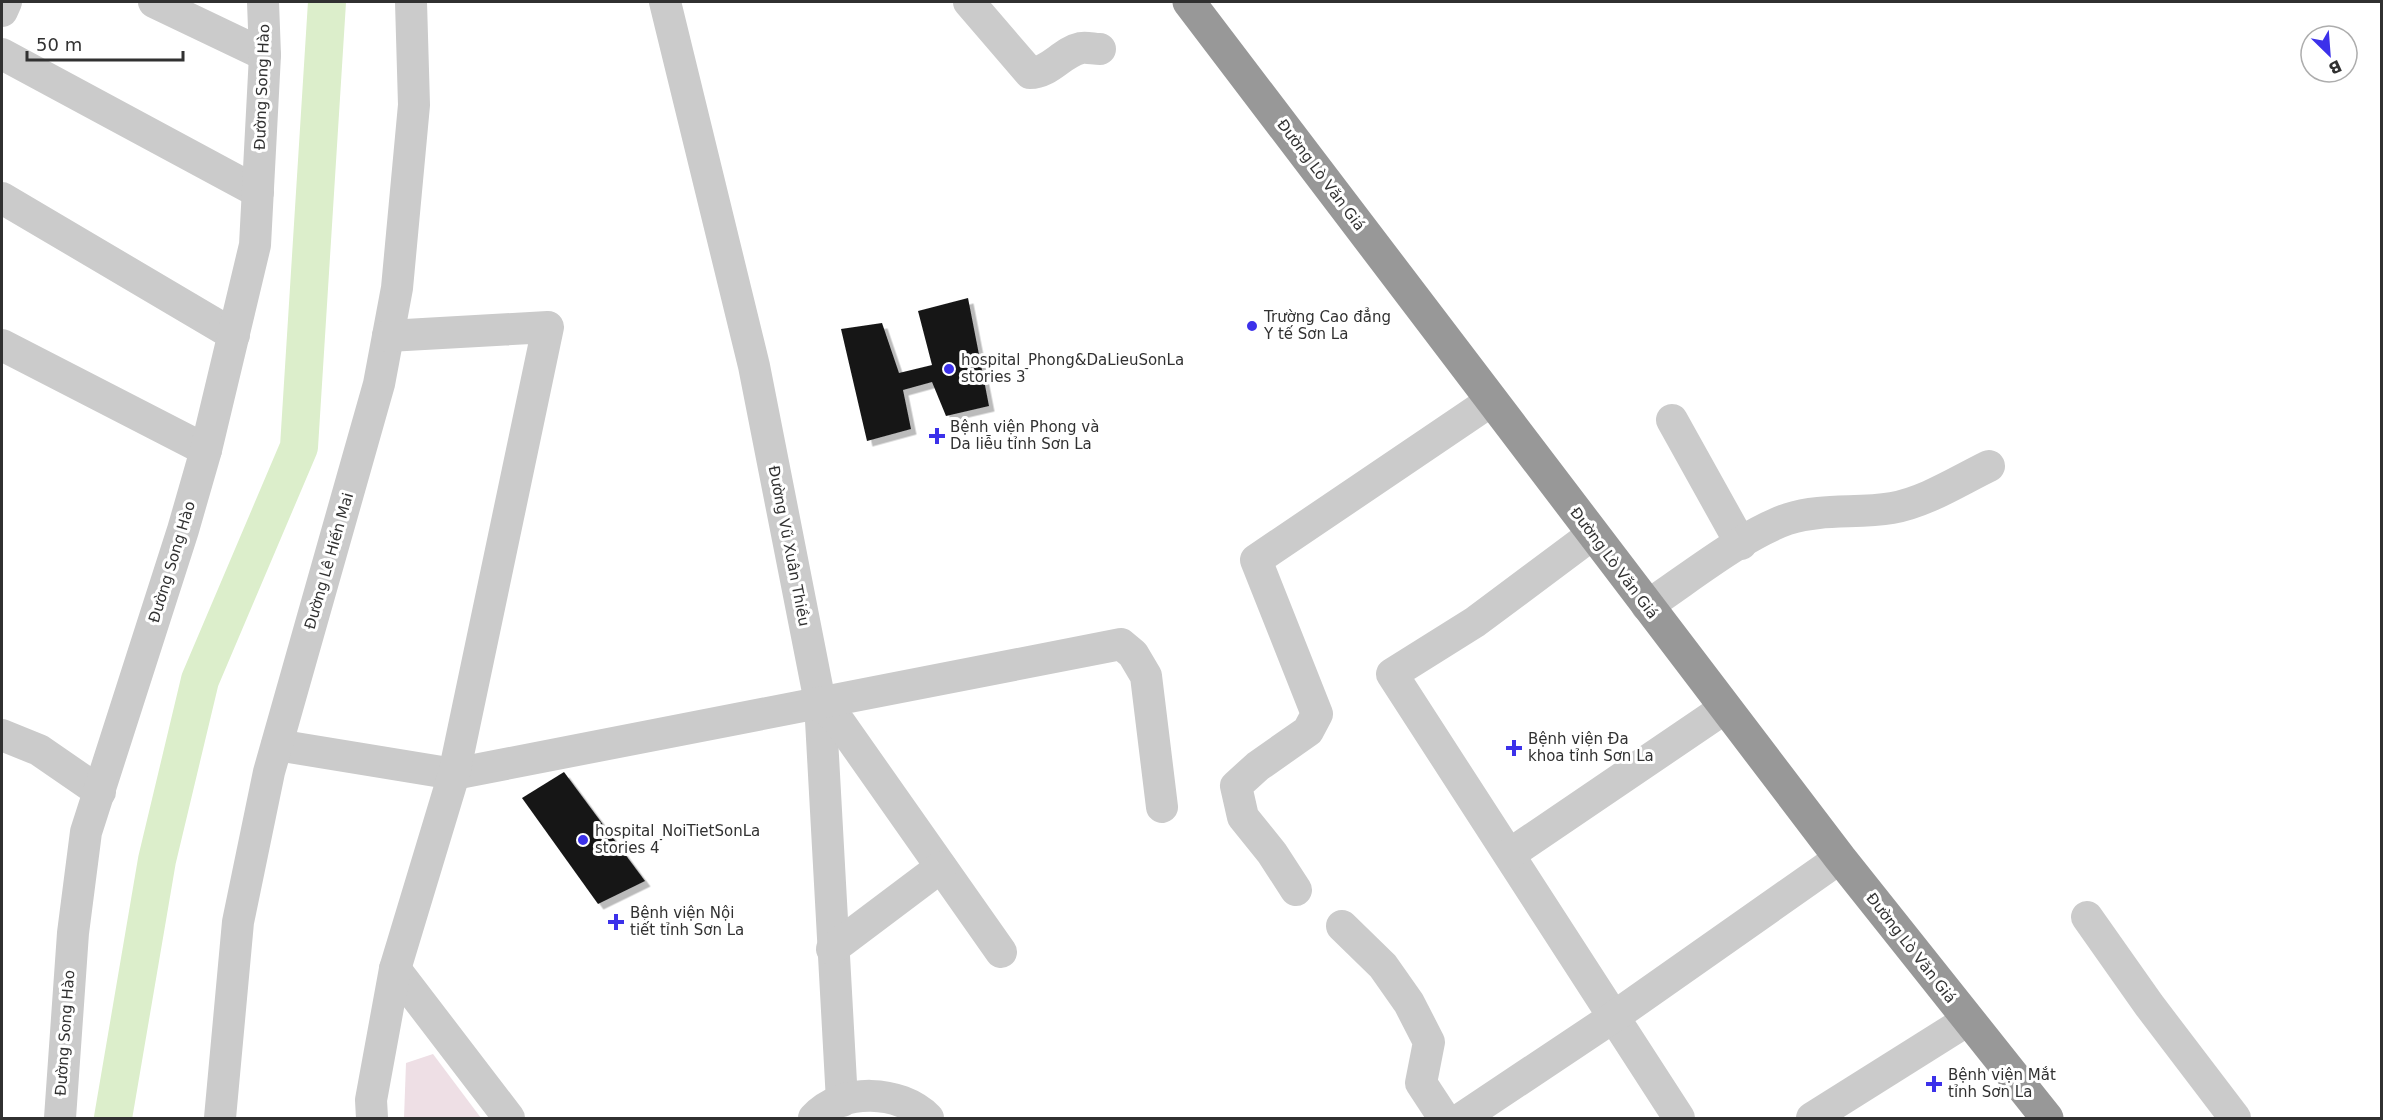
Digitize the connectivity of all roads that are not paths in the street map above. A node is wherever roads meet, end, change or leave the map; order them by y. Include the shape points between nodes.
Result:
1 (6, 2) edge
2 (154, 2) edge
3 (264, 2) edge
4 (411, 2) edge
5 (665, 2) edge
6 (969, 2) edge
7 (1189, 2) edge
8 (2, 11) edge
9 (1100, 49) dead end
10 (2, 54) edge
11 (266, 55) junction
12 (258, 192) junction
13 (2, 198) edge
14 (234, 335) junction
15 (388, 336) junction
16 (2, 345) edge
17 (1491, 401) junction
18 (1672, 420) dead end
19 (206, 450) junction
20 (1989, 466) dead end
21 (1593, 534) junction
22 (1741, 544) junction
23 (1647, 606) junction
24 (820, 702) junction
25 (1725, 708) junction
26 (2, 735) edge
27 (277, 745) junction
28 (454, 774) junction
29 (100, 792) junction
30 (1162, 807) dead end
31 (1510, 854) junction
32 (1840, 858) junction
33 (941, 867) junction
34 (1296, 890) dead end
35 (2087, 917) dead end
36 (1342, 926) dead end
37 (832, 949) junction
38 (1001, 952) dead end
39 (395, 969) junction
40 (1615, 1016) junction
41 (1968, 1020) junction
42 (842, 1101) junction
43 (60, 1119) edge
44 (220, 1119) edge
45 (372, 1119) edge
46 (509, 1119) edge
47 (814, 1119) edge
48 (928, 1119) edge
49 (1444, 1119) edge
50 (1462, 1119) edge
51 (1679, 1119) edge
52 (1812, 1119) edge
53 (2047, 1119) edge
54 (2235, 1119) edge

1 - 8 street
2 - 11 street
3 - 11 street, Đường Song Hào
4 - 15 street, Đường Lê Hiến Mai via 414,105 398,288
5 - 24 street, Đường Vũ Xuân Thiều via 754,366
6 - 9 street via 1030,73 1082,48
7 - 17 highway, Đường Lò Văn Giá
10 - 12 street
11 - 12 street, Đường Song Hào
12 - 14 street, Đường Song Hào via 255,245
13 - 14 street
14 - 19 street, Đường Song Hào
15 - 27 street, Đường Lê Hiến Mai via 379,384
15 - 28 street via 548,327
16 - 19 street
17 - 21 highway, Đường Lò Văn Giá
17 - 34 street via 1256,560 1317,714 1308,731 1236,786 1243,817
18 - 22 street
19 - 29 street, Đường Song Hào
20 - 22 street via 1912,503 1872,510 1821,510 1770,526
21 - 23 highway, Đường Lò Văn Giá
21 - 31 street via 1475,622 1392,674
22 - 23 street
23 - 25 highway, Đường Lò Văn Giá
24 - 28 street
24 - 30 street via 1121,644 1146,676
24 - 33 street via 840,723
24 - 37 street, Đường Vũ Xuân Thiều
25 - 31 street
25 - 32 highway, Đường Lò Văn Giá
26 - 29 street via 39,750
27 - 28 street
27 - 44 street, Đường Lê Hiến Mai via 238,922
28 - 39 street
29 - 43 street, Đường Song Hào via 86,832
31 - 40 street
32 - 40 street
32 - 41 highway, Đường Lò Văn Giá
33 - 37 street
33 - 38 street
35 - 54 street
36 - 49 street via 1383,966 1409,1002 1429,1042 1421,1083
37 - 42 street, Đường Vũ Xuân Thiều
39 - 45 street via 371,1100
39 - 46 street
40 - 50 street
40 - 51 street
41 - 52 street
41 - 53 highway, Đường Lò Văn Giá
42 - 47 street
42 - 48 street via 869,1096 896,1099

